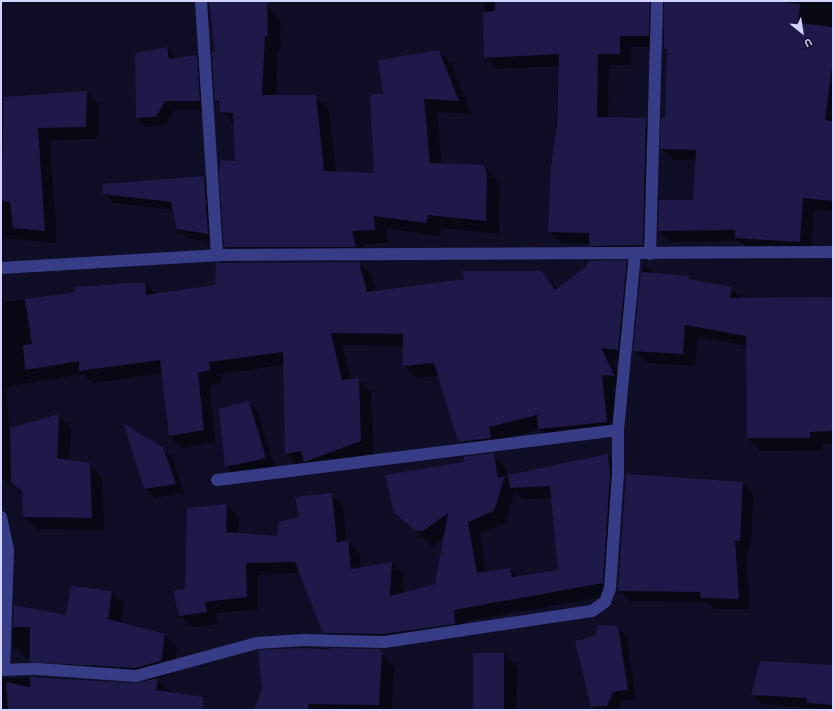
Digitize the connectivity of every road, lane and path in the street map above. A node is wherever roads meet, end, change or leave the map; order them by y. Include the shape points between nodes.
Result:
1 (201, 1) edge
2 (657, 1) edge
3 (833, 252) edge
4 (635, 254) junction
5 (650, 254) junction
6 (217, 256) junction
7 (1, 268) edge
8 (618, 430) junction
9 (218, 480) dead end
10 (1, 517) edge
11 (3, 670) edge

1 - 6 street
2 - 5 street
3 - 5 street
4 - 5 street
4 - 6 street
4 - 8 street
6 - 7 street
8 - 9 street
8 - 11 street via 618,474 610,588 605,602 592,611 384,642 303,640 257,643 136,676 118,673
10 - 11 street via 8,550

